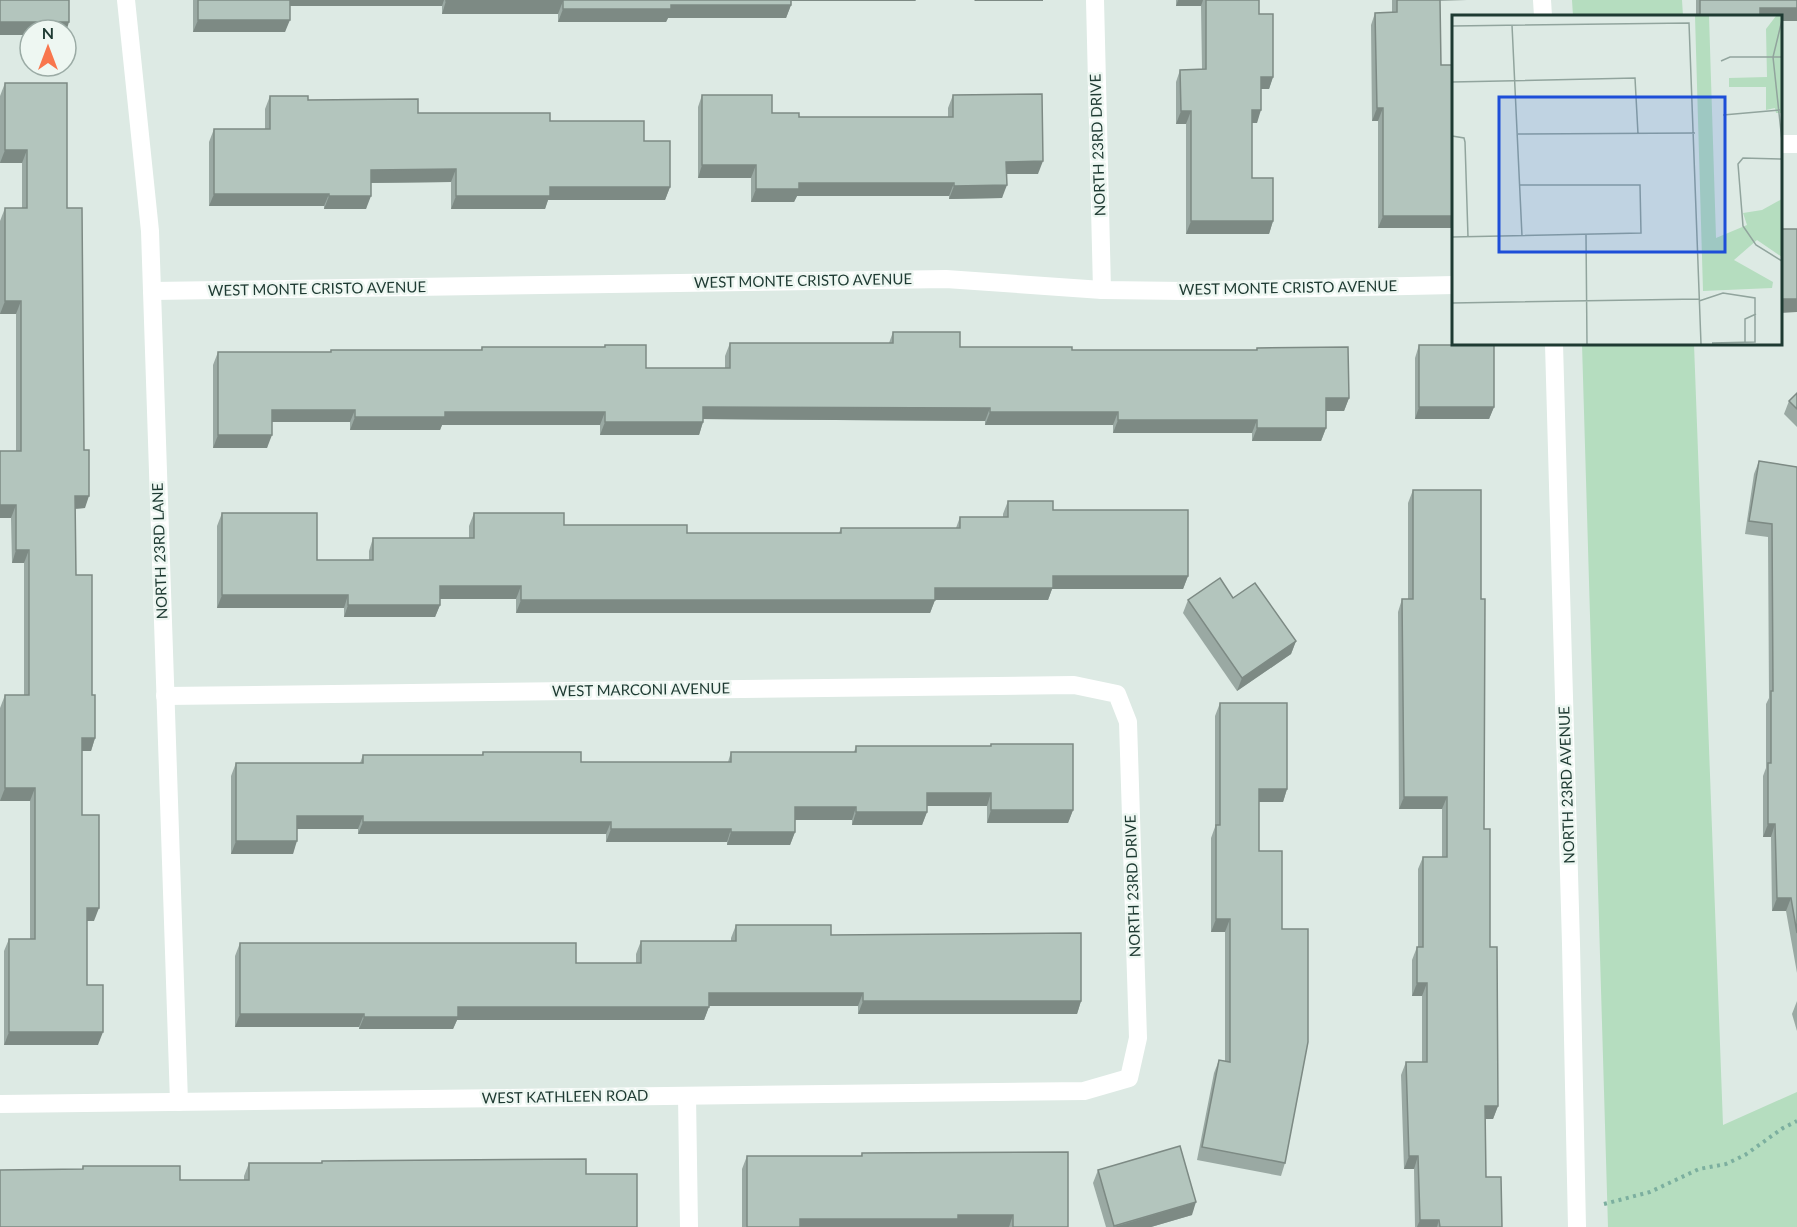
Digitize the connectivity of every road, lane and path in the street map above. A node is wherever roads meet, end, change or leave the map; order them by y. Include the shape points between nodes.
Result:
1 (126, 0) edge
2 (1095, 0) edge
3 (1542, 0) edge
4 (1543, 15) edge
5 (1452, 285) edge
6 (1102, 290) junction
7 (152, 291) junction
8 (1554, 345) edge
9 (1117, 694) joint
10 (165, 696) junction
11 (1129, 1078) joint
12 (687, 1096) junction
13 (179, 1102) junction
14 (0, 1104) edge
15 (1797, 1121) edge
16 (1576, 1219) edge
17 (689, 1227) edge

1 - 7 street, NORTH 23RD LANE via 150,231
2 - 6 street, NORTH 23RD DRIVE
3 - 4 street
5 - 6 street, WEST MONTE CRISTO AVENUE
6 - 7 street, WEST MONTE CRISTO AVENUE via 946,279
7 - 10 street, NORTH 23RD LANE
8 - 16 street, NORTH 23RD AVENUE
9 - 10 street, WEST MARCONI AVENUE via 1074,685
9 - 11 street, NORTH 23RD DRIVE via 1128,722 1138,1038
10 - 13 street, NORTH 23RD LANE
11 - 12 street, WEST KATHLEEN ROAD via 1084,1091
12 - 13 street, WEST KATHLEEN ROAD
12 - 17 street
13 - 14 street, WEST KATHLEEN ROAD
15 - 16 path via 1726,1164 1700,1169

